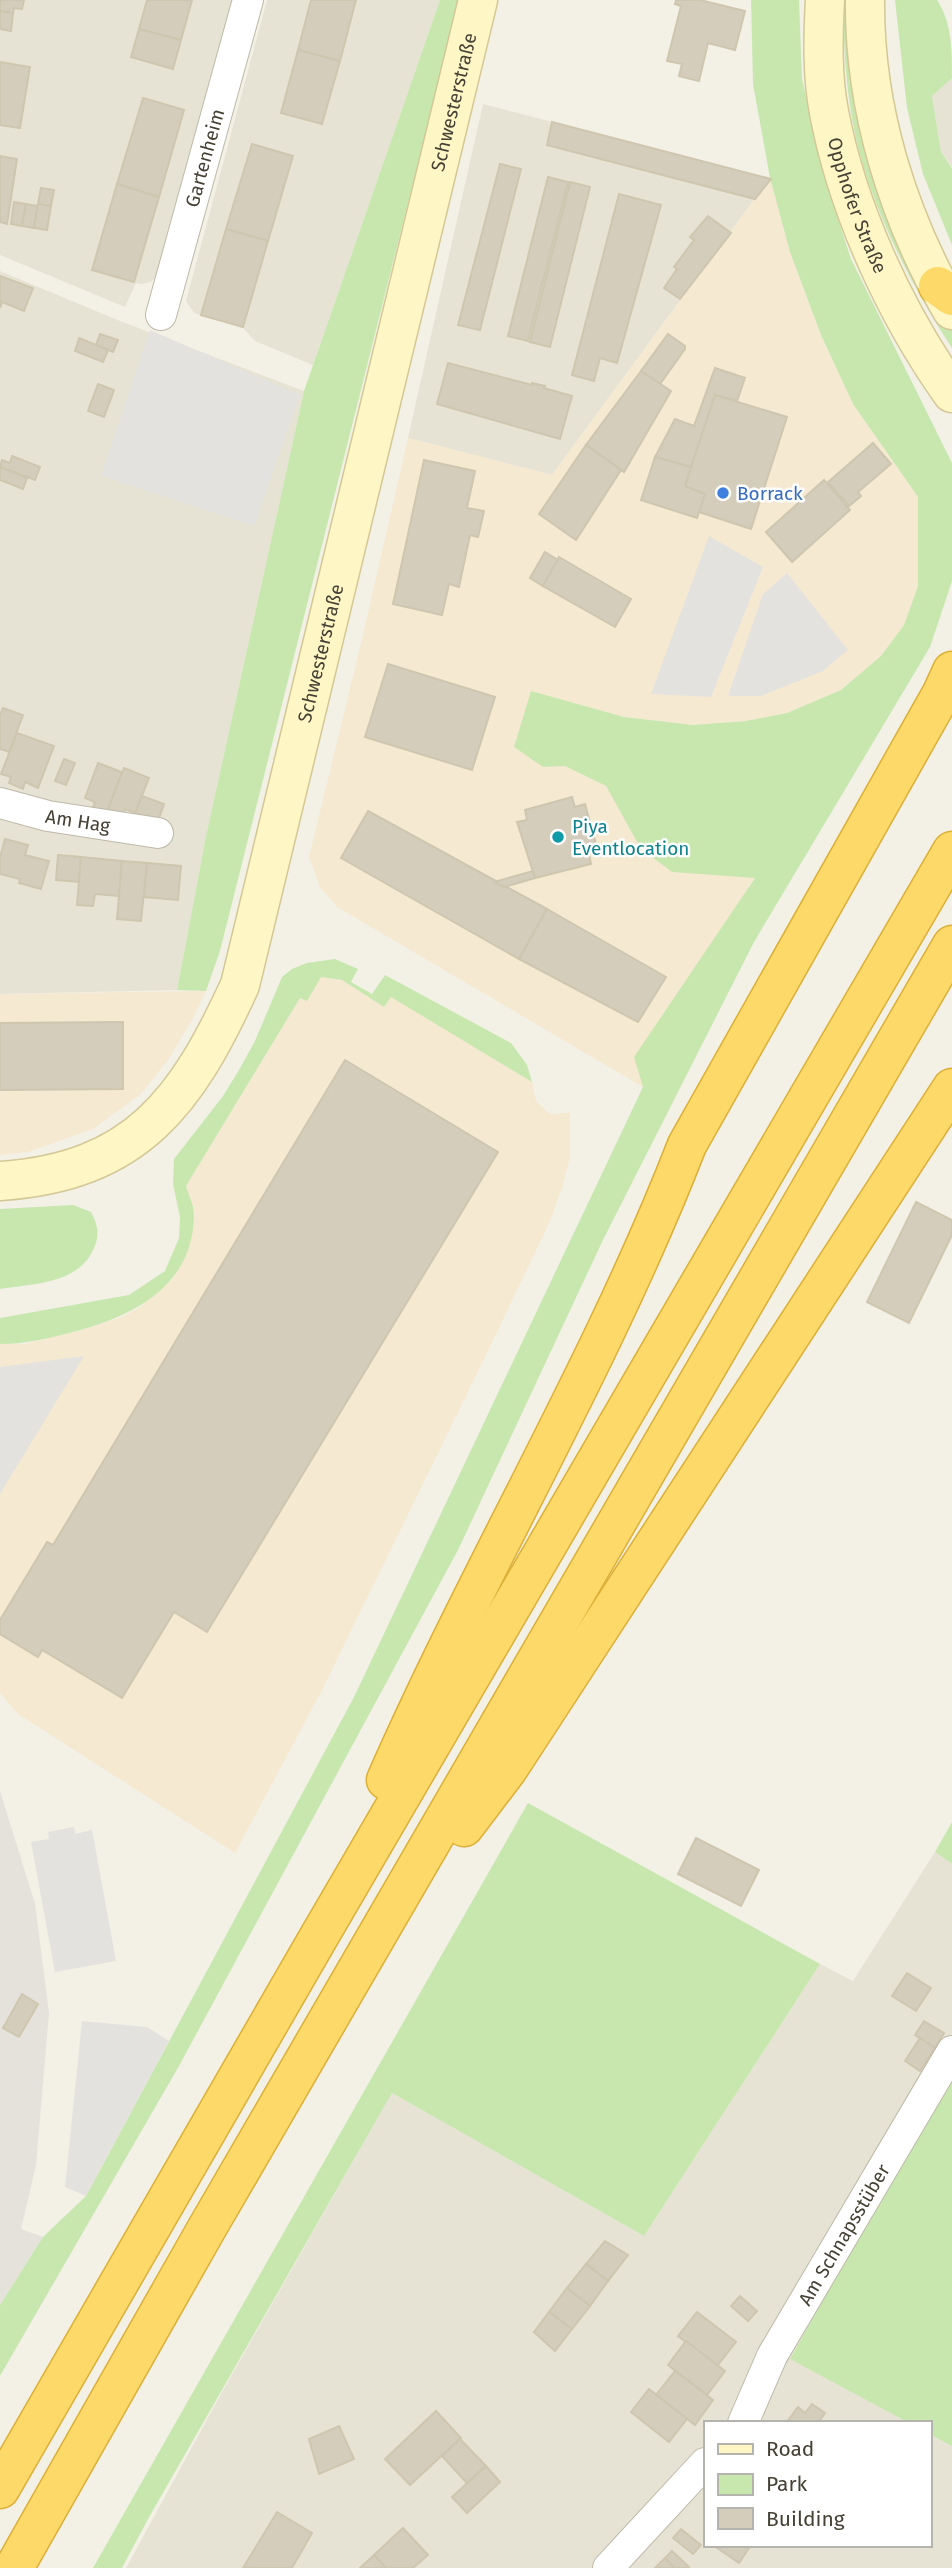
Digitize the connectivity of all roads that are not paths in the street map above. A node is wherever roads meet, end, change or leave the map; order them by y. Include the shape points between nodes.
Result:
1 (248, 0) edge
2 (478, 0) edge
3 (825, 0) edge
4 (865, 0) edge
5 (947, 298) edge
6 (161, 315) dead end
7 (952, 393) edge
8 (949, 682) edge
9 (0, 803) edge
10 (158, 833) dead end
11 (952, 851) edge
12 (952, 945) edge
13 (952, 1088) edge
14 (0, 1181) edge
15 (317, 1940) junction
16 (363, 1960) junction
17 (952, 2051) edge
18 (744, 2421) edge
19 (704, 2464) edge
20 (0, 2489) edge
21 (14, 2568) edge
22 (608, 2568) edge

1 - 6 street, Gartenheim
2 - 14 street, Schwesterstraße via 240,985 198,1069 163,1114 116,1151 71,1169
3 - 7 street, Opphofer Straße via 828,110 845,179 868,244 917,339
4 - 5 street, Opphofer Straße via 872,92 887,160 910,226
8 - 15 highway via 687,1145 573,1402 418,1707
9 - 10 street, Am Hag via 48,816
11 - 15 highway
12 - 16 highway
13 - 16 highway via 508,1769
15 - 20 highway
16 - 21 highway
17 - 18 street, Am Schnapsstüber via 772,2356
19 - 22 street

